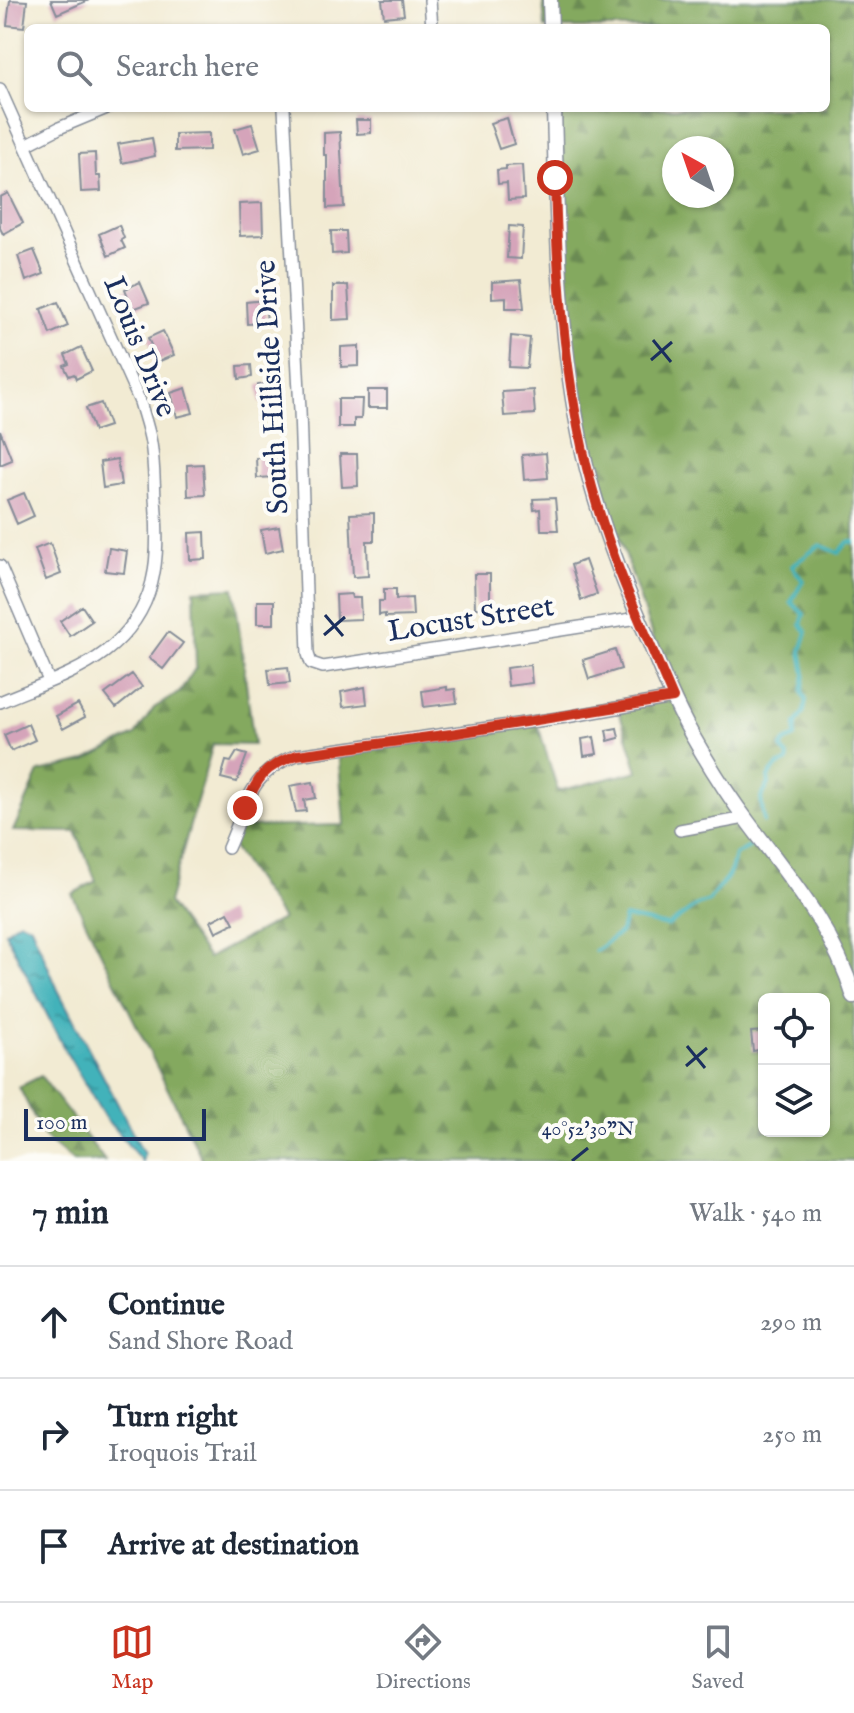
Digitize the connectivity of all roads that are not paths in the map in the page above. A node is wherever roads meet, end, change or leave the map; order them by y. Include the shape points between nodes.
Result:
1 (430, 0) edge
2 (550, 0) edge
3 (432, 24) edge
4 (551, 24) edge
5 (0, 89) edge
6 (97, 112) edge
7 (284, 112) edge
8 (554, 112) edge
9 (26, 145) junction
10 (0, 566) edge
11 (638, 618) junction
12 (311, 663) joint
13 (49, 681) junction
14 (673, 698) junction
15 (0, 702) edge
16 (746, 819) junction
17 (680, 830) dead end
18 (228, 848) dead end
19 (854, 997) edge

1 - 3 street
2 - 4 street
5 - 9 street, Louis Drive
6 - 9 street
7 - 12 street, South Hillside Drive
8 - 11 street via 559,263 576,417 597,504
9 - 13 street, Louis Drive via 140,402 151,443 158,532 154,579 136,619 106,651
10 - 13 street
11 - 12 street, Locust Street via 323,667
11 - 14 street
13 - 15 street, Louis Drive
14 - 16 street
14 - 18 street via 297,755 261,776
16 - 17 street
16 - 19 street via 823,924

